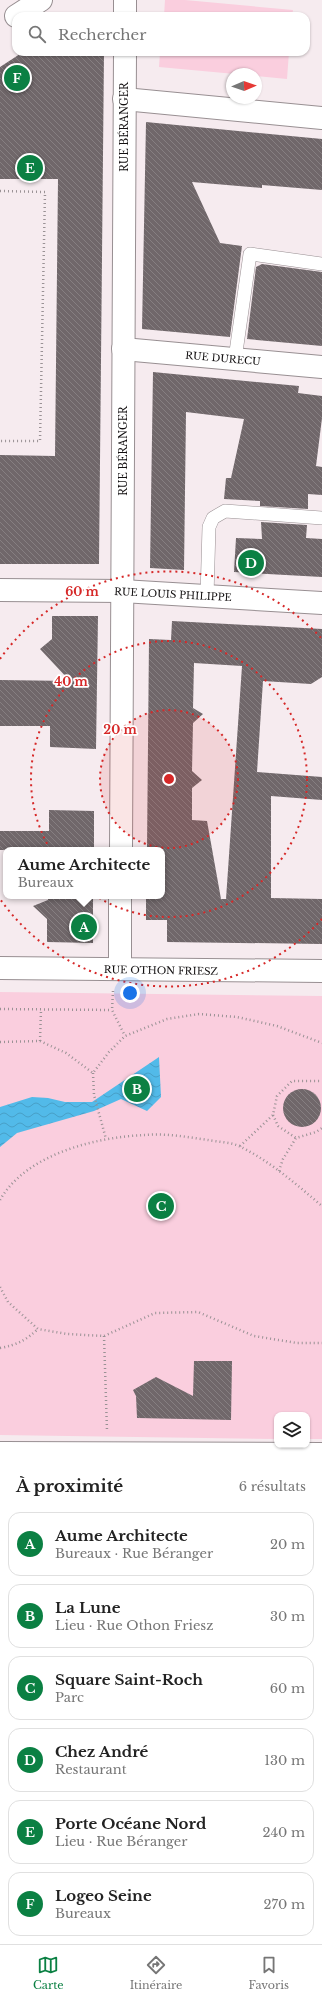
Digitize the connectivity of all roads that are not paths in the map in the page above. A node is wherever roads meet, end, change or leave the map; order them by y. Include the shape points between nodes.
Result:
1 (41, 0) edge
2 (125, 0) edge
3 (22, 12) edge
4 (125, 12) edge
5 (12, 18) edge
6 (0, 26) edge
7 (125, 56) edge
8 (124, 99) junction
9 (322, 118) edge
10 (322, 264) edge
11 (123, 348) junction
12 (234, 359) junction
13 (322, 367) edge
14 (322, 518) edge
15 (0, 590) edge
16 (122, 591) junction
17 (207, 596) junction
18 (322, 603) edge
19 (120, 847) edge
20 (120, 899) edge
21 (0, 968) edge
22 (117, 969) junction
23 (322, 971) edge
24 (0, 1453) edge
25 (322, 1454) edge
26 (105, 1457) edge

1 - 3 street
2 - 4 street
5 - 6 street
7 - 8 street, RUE BÉRANGER
8 - 9 street
8 - 11 street, RUE BÉRANGER
10 - 12 lane via 250,254
11 - 12 street, RUE DURECU
11 - 16 street, RUE BÉRANGER
12 - 13 street, RUE DURECU
14 - 17 lane via 224,511 213,518 209,527
15 - 16 street, RUE LOUIS PHILIPPE
16 - 17 street, RUE LOUIS PHILIPPE
16 - 19 street, RUE BÉRANGER
17 - 18 street, RUE LOUIS PHILIPPE
20 - 22 street
21 - 22 street, RUE OTHON FRIESZ
22 - 23 street, RUE OTHON FRIESZ
24 - 26 street
25 - 26 street

